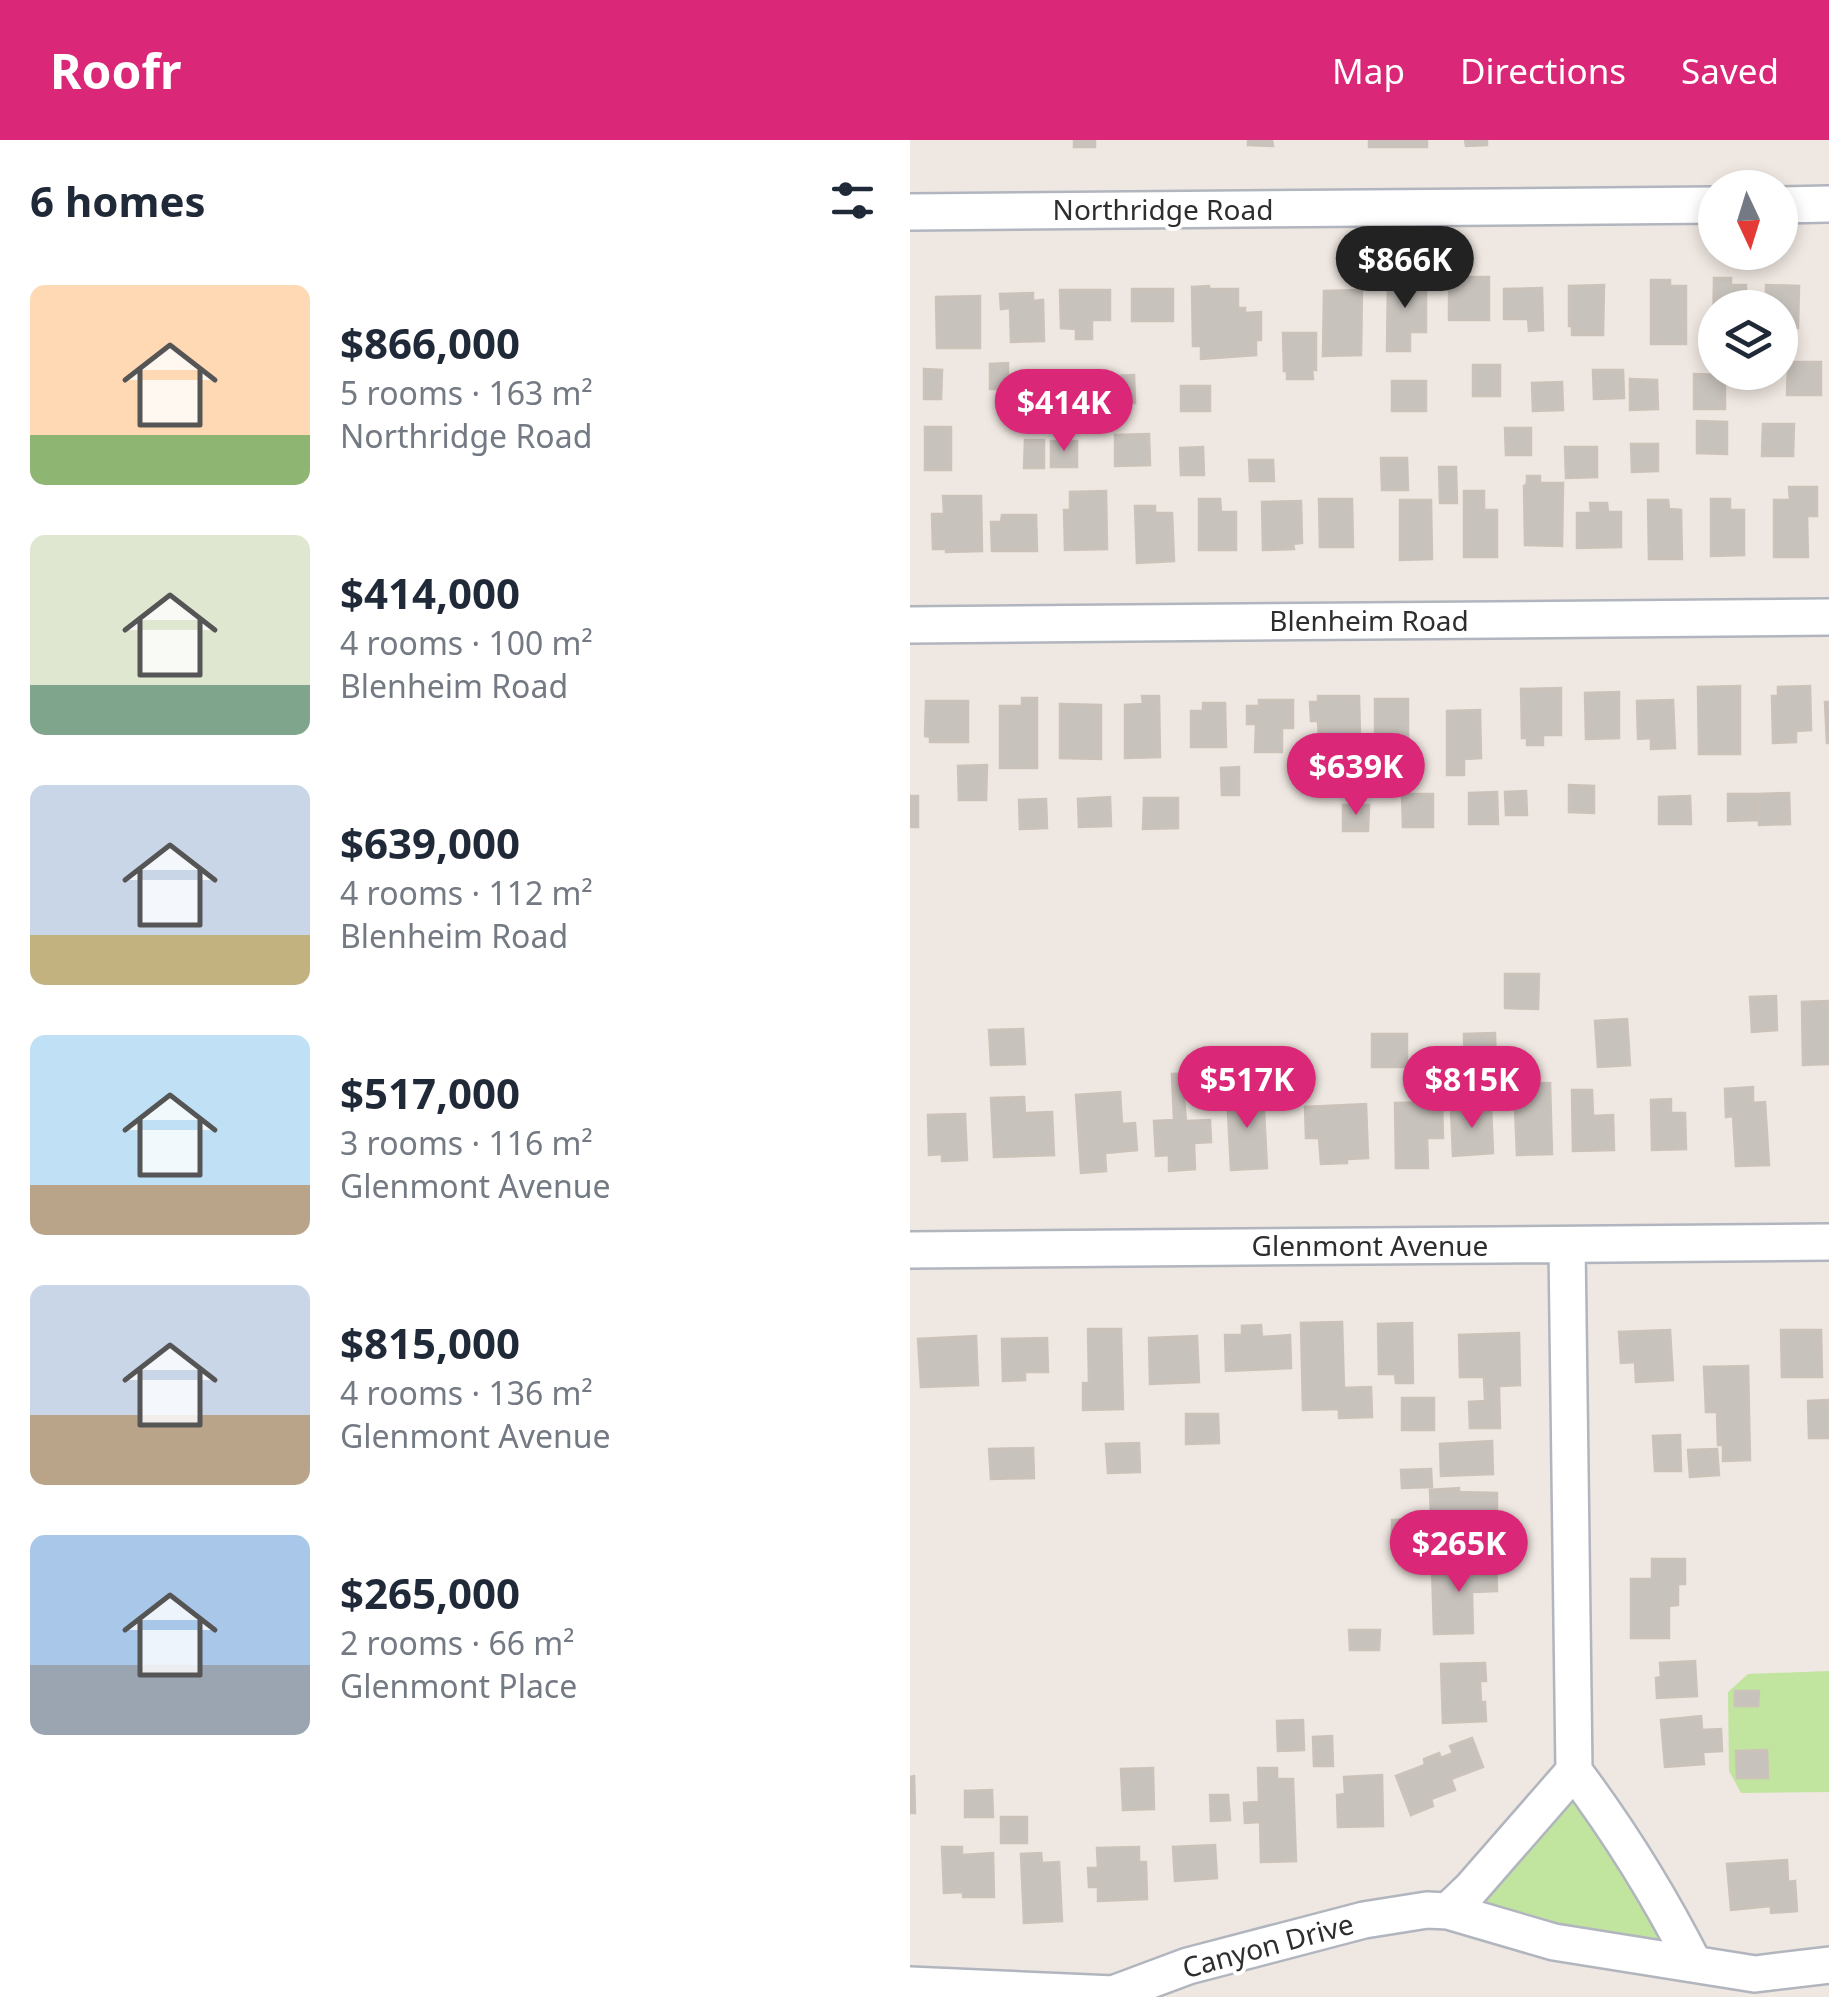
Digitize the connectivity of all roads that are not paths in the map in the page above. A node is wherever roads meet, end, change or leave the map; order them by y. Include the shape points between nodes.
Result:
1 (1829, 204) edge
2 (1698, 205) edge
3 (1798, 205) edge
4 (910, 212) edge
5 (1829, 617) edge
6 (910, 625) edge
7 (1829, 1242) edge
8 (1567, 1245) junction
9 (910, 1250) edge
10 (1574, 1771) junction
11 (1448, 1911) junction
12 (1694, 1964) junction
13 (1829, 1964) edge
14 (910, 1985) edge
15 (1112, 1995) edge

1 - 3 street
2 - 4 street, Northridge Road
5 - 6 street, Blenheim Road
7 - 8 street, Glenmont Avenue
8 - 9 street, Glenmont Avenue
8 - 10 street
10 - 11 street
10 - 12 street
11 - 12 street, Canyon Drive via 1554,1942
11 - 15 street, Canyon Drive via 1364,1920 1188,1966
12 - 13 street, Canyon Drive via 1755,1974
14 - 15 street, Canyon Drive

